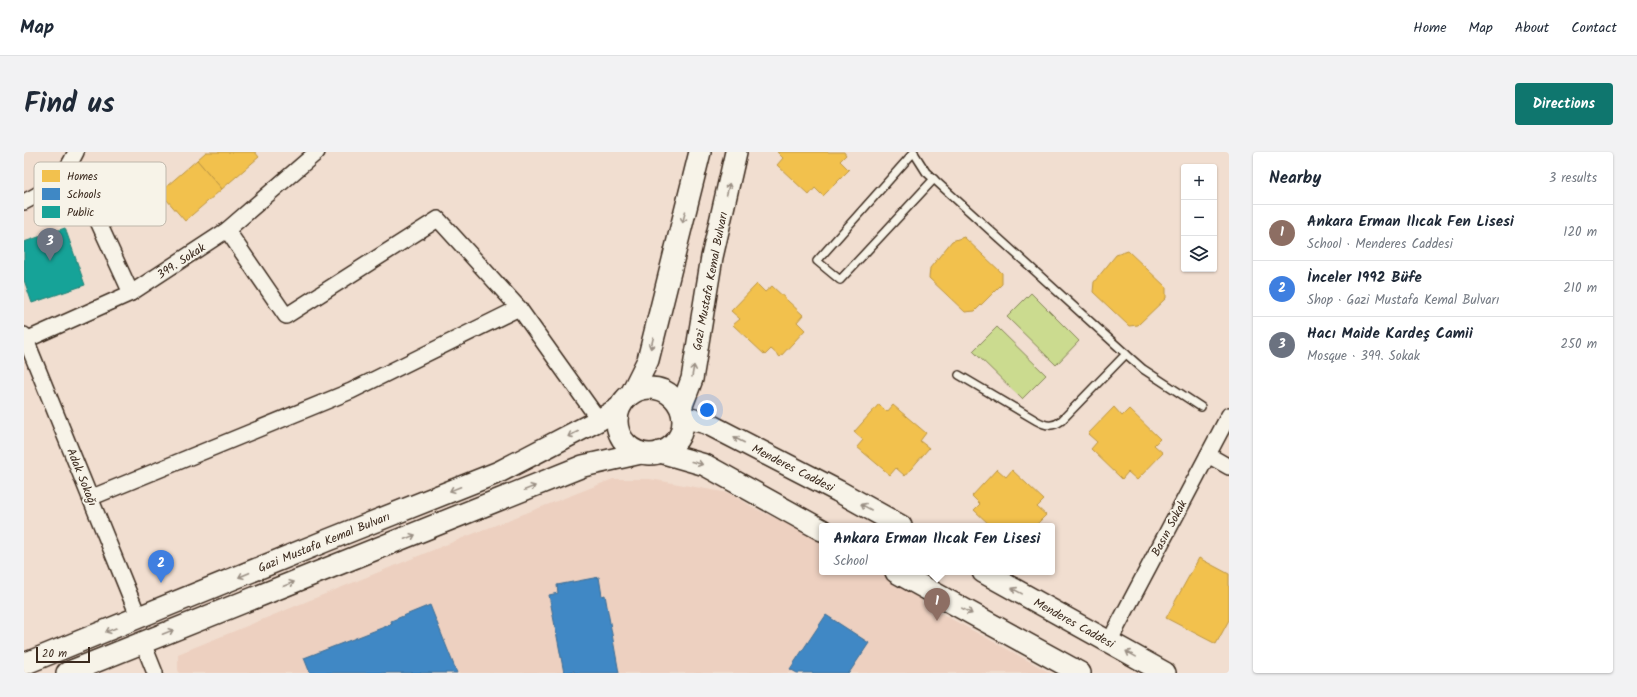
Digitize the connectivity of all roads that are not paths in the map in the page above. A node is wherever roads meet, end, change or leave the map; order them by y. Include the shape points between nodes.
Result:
1 (317, 152) edge
2 (700, 152) edge
3 (736, 152) edge
4 (914, 152) edge
5 (934, 179) junction
6 (34, 196) edge
7 (24, 202) edge
8 (103, 226) edge
9 (227, 230) junction
10 (131, 293) junction
11 (519, 308) junction
12 (25, 338) edge
13 (1126, 354) junction
14 (959, 375) dead end
15 (625, 401) junction
16 (1200, 407) dead end
17 (682, 413) junction
18 (1229, 415) edge
19 (599, 420) junction
20 (651, 453) junction
21 (1208, 455) junction
22 (1229, 467) edge
23 (90, 498) junction
24 (896, 523) edge
25 (819, 528) edge
26 (901, 575) edge
27 (988, 575) edge
28 (139, 618) junction
29 (143, 642) junction
30 (1109, 642) junction
31 (24, 664) edge
32 (67, 673) edge
33 (155, 673) edge
34 (1080, 673) edge
35 (1165, 673) edge

1 - 9 street, 399. Sokak
2 -> 15 main road via 648,360
17 -> 3 main road, Gazi Mustafa Kemal Bulvarı via 692,379 712,257
4 - 5 lane via 919,164
4 - 5 lane via 817,261 840,280
5 - 13 lane
6 - 7 street
8 - 10 street
9 - 10 street, 399. Sokak
9 - 11 street via 286,316 438,219
10 - 12 street, 399. Sokak
11 - 19 street
11 - 23 street via 351,391
12 - 23 street, Adak Sokağı
13 - 14 lane via 1061,422 1050,426 1037,422
13 - 16 lane
15 - 17 main road via 640,389 660,389 676,400
15 - 19 main road, Gazi Mustafa Kemal Bulvarı
15 - 20 main road via 617,418 620,435 628,446
17 - 20 main road via 683,426 680,435 671,446
24 -> 17 main road, Menderes Caddesi via 706,423
18 - 21 street, Basın Sokak
19 -> 28 main road, Gazi Mustafa Kemal Bulvarı via 499,472
20 -> 25 main road via 705,465
29 -> 20 main road via 583,466
21 - 22 street
21 - 30 street, Basın Sokak
23 - 28 street, Adak Sokağı
26 -> 34 main road
30 -> 27 main road, Menderes Caddesi
28 -> 31 main road, Gazi Mustafa Kemal Bulvarı
29 - 32 main road
29 - 33 street
35 -> 30 main road, Menderes Caddesi

